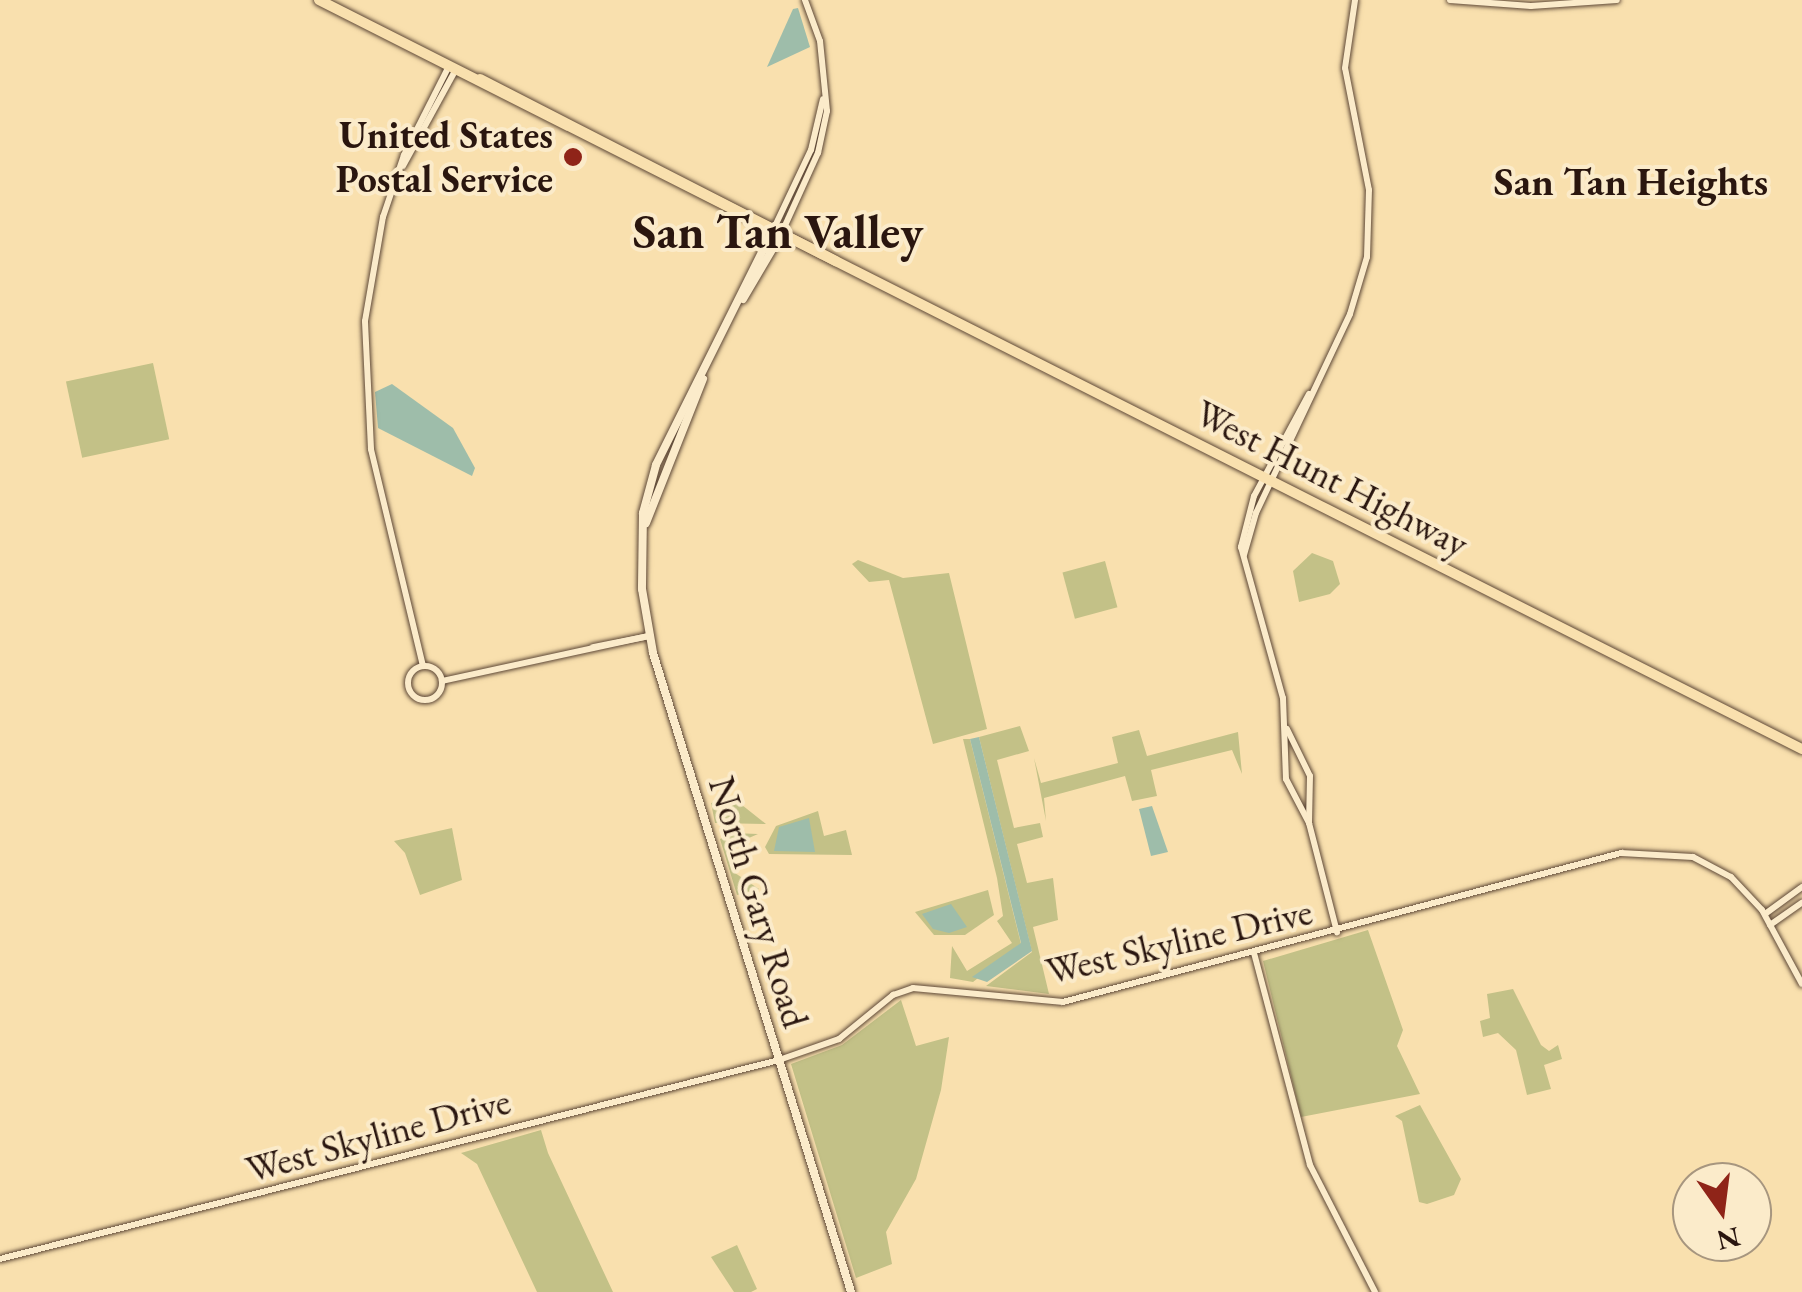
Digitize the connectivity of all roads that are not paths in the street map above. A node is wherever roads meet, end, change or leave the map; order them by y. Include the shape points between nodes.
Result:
1 (318, 0) edge
2 (804, 0) edge
3 (1355, 0) edge
4 (1450, 0) edge
5 (1616, 0) edge
6 (453, 68) junction
7 (778, 231) junction
8 (751, 273) junction
9 (754, 288) junction
10 (743, 299) junction
11 (1270, 473) junction
12 (649, 636) junction
13 (423, 666) junction
14 (442, 681) junction
15 (1286, 728) junction
16 (1802, 748) edge
17 (1310, 823) junction
18 (1802, 887) edge
19 (1802, 903) edge
20 (1764, 914) junction
21 (1770, 925) junction
22 (1336, 932) junction
23 (1254, 953) junction
24 (1802, 984) edge
25 (778, 1060) junction
26 (0, 1259) edge
27 (851, 1292) edge
28 (1375, 1292) edge

1 - 6 main road, West Hunt Highway
2 - 7 street, North Gary Road via 820,41 822,141
3 - 11 street via 1346,68 1367,173 1370,235 1357,294
4 - 5 street via 1531,6
6 - 7 main road, West Hunt Highway
6 - 13 street via 403,167 370,273 366,382 375,472
7 - 8 main road, North Gary Road
7 - 9 main road, North Gary Road
7 - 11 main road, West Hunt Highway
8 - 9 main road
8 - 10 main road, North Gary Road
9 - 10 main road, North Gary Road
10 - 12 main road, North Gary Road via 660,455 646,523 642,590
11 - 15 street via 1244,555
11 - 16 main road, West Hunt Highway
12 - 14 street
12 - 25 main road, North Gary Road
13 - 14 street
13 - 14 street via 408,680 416,698 432,699
15 - 17 street via 1310,776
15 - 17 street via 1286,779
17 - 22 street
18 - 20 street
19 - 21 street
20 - 21 street, West Skyline Drive
20 - 22 street, West Skyline Drive via 1710,864 1642,850
21 - 24 street, West Skyline Drive
22 - 23 street, West Skyline Drive
23 - 25 street, West Skyline Drive via 1047,1004 942,986 913,988 836,1040
23 - 28 street via 1310,1165
25 - 26 street, West Skyline Drive
25 - 27 main road, North Gary Road

